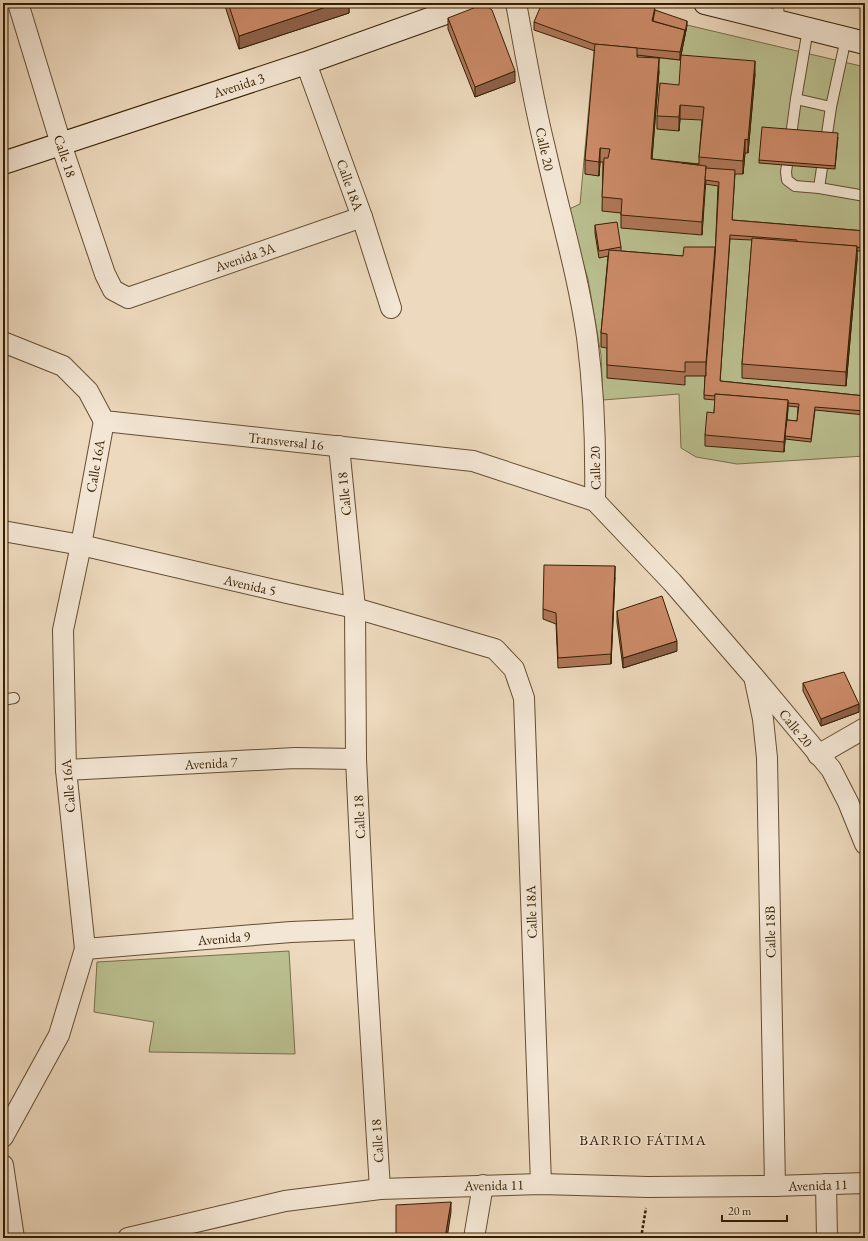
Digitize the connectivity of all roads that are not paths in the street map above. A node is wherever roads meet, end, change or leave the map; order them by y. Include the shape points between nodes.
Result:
1 (18, 3) edge
2 (474, 3) edge
3 (516, 3) edge
4 (705, 3) edge
5 (779, 13) edge
6 (808, 29) junction
7 (856, 41) edge
8 (306, 63) junction
9 (796, 99) junction
10 (831, 106) junction
11 (61, 144) junction
12 (3, 163) edge
13 (819, 188) junction
14 (865, 196) edge
15 (362, 217) junction
16 (128, 298) joint
17 (390, 308) dead end
18 (3, 342) edge
19 (104, 421) junction
20 (339, 446) junction
21 (595, 500) junction
22 (3, 531) edge
23 (81, 545) junction
24 (355, 608) junction
25 (495, 649) joint
26 (755, 678) junction
27 (14, 698) dead end
28 (3, 700) edge
29 (865, 728) edge
30 (818, 755) junction
31 (356, 759) junction
32 (66, 770) junction
33 (865, 844) edge
34 (364, 929) junction
35 (85, 949) junction
36 (3, 1137) edge
37 (3, 1164) edge
38 (541, 1184) junction
39 (826, 1184) junction
40 (865, 1184) edge
41 (483, 1185) junction
42 (775, 1186) junction
43 (380, 1189) junction
44 (14, 1238) edge
45 (128, 1238) edge
46 (474, 1238) edge
47 (827, 1238) edge

1 - 11 street, Calle 18
2 - 8 street, Avenida 3
3 - 21 street, Calle 20 via 544,146 587,336 596,467
4 - 5 street
5 - 6 street
6 - 7 street
6 - 9 lane
7 - 10 lane
8 - 11 street, Avenida 3
8 - 15 street, Calle 18A
9 - 10 lane
9 - 13 lane via 787,180 795,186
10 - 13 lane
11 - 12 street, Avenida 3
11 - 16 street, Calle 18 via 105,274 113,290
13 - 14 lane
15 - 16 street, Avenida 3A
15 - 17 street, Calle 18A
18 - 19 street via 63,366 88,391
19 - 20 street, Transversal 16
19 - 23 street, Calle 16A
20 - 21 street, Transversal 16 via 473,461
20 - 24 street, Calle 18
21 - 26 street, Calle 20 via 672,582
22 - 23 street, Avenida 5
23 - 24 street, Avenida 5
23 - 32 street, Calle 16A via 63,630
24 - 25 street, Avenida 5
24 - 31 street, Calle 18
25 - 38 street, Calle 18A via 514,669 524,698
26 - 30 street, Calle 20
26 - 42 street, Calle 18B via 767,758
27 - 28 lane
29 - 30 street
30 - 33 street, Calle 20 via 831,770 848,802
31 - 32 street, Avenida 7 via 295,758
31 - 34 street, Calle 18
32 - 35 street, Calle 16A
34 - 35 street, Avenida 9 via 291,932
34 - 43 street, Calle 18
35 - 36 street, Calle 16A via 59,1035
37 - 44 street
38 - 41 street, Avenida 11
38 - 42 street, Avenida 11 via 648,1187
39 - 40 street, Avenida 11
39 - 42 street, Avenida 11
39 - 47 street
41 - 43 street, Avenida 11
41 - 46 street
43 - 45 street, Avenida 11 via 285,1201

